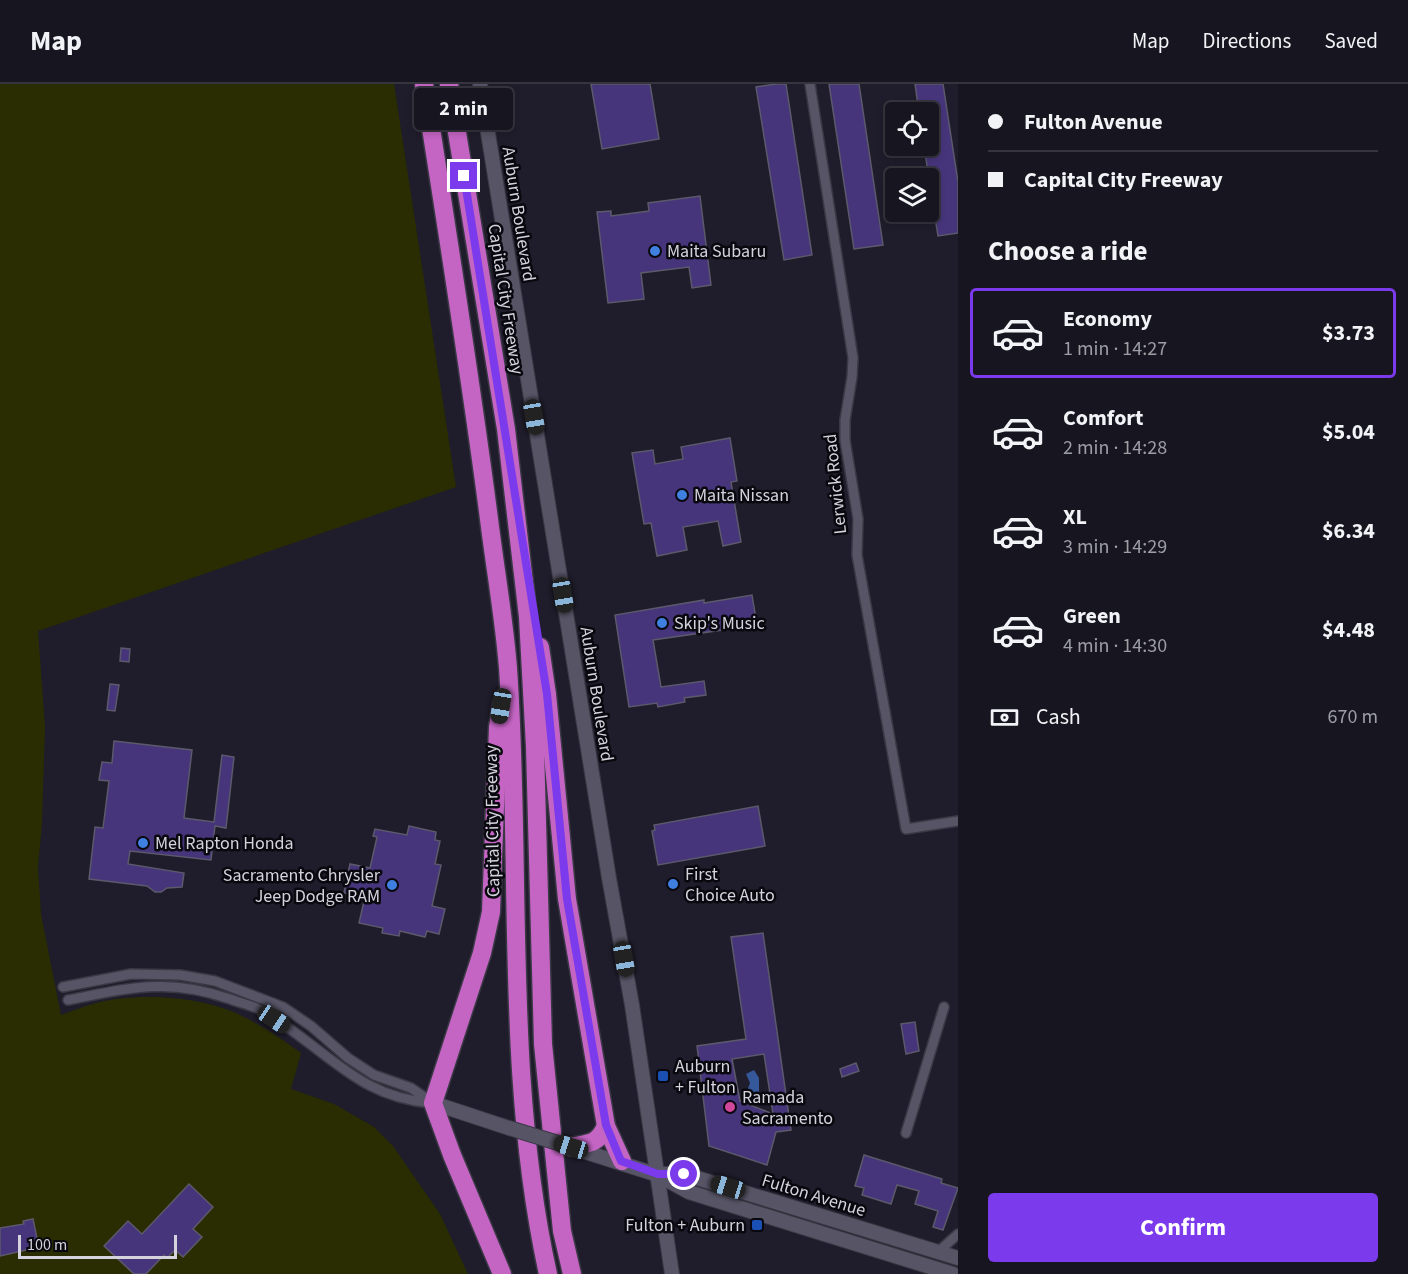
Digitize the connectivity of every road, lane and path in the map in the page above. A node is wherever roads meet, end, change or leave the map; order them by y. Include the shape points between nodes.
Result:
1 (424, 84) edge
2 (449, 84) edge
3 (480, 84) edge
4 (810, 84) edge
5 (514, 488) junction
6 (508, 666) junction
7 (958, 821) edge
8 (75, 983) junction
9 (63, 987) dead end
10 (80, 998) junction
11 (68, 1000) dead end
12 (944, 1007) dead end
13 (433, 1103) junction
14 (606, 1125) junction
15 (906, 1133) dead end
16 (571, 1147) junction
17 (621, 1161) junction
18 (658, 1174) junction
19 (958, 1234) edge
20 (938, 1252) junction
21 (958, 1258) edge
22 (502, 1274) edge
23 (548, 1274) edge
24 (572, 1274) edge
25 (672, 1274) edge
26 (953, 1274) edge

1 - 6 highway, Capital City Freeway via 471,381
2 - 5 highway, Capital City Freeway
3 - 18 main road, Auburn Boulevard
4 - 7 street, Lerwick Road via 853,358 844,420 858,519 857,555 906,829
5 - 14 highway via 547,694 567,899
5 - 24 highway, Capital City Freeway via 528,617 536,747 543,1044 562,1231
6 - 13 highway via 498,727 490,912 482,953
6 - 23 highway, Capital City Freeway via 524,1116
8 - 9 street, Fulton Avenue
8 - 10 street
8 - 13 street, Fulton Avenue via 131,974 180,975 215,981 283,1006 374,1075 411,1088
10 - 11 street, Fulton Avenue
10 - 13 street, Fulton Avenue via 133,987 178,986 212,993 260,1010 364,1084 408,1101
12 - 15 street
13 - 16 main road, Fulton Avenue, bridge
13 - 22 highway
14 - 16 highway via 601,1137
14 - 17 highway
16 - 17 main road, Fulton Avenue
17 - 18 main road, Fulton Avenue
18 - 20 main road, Fulton Avenue via 684,1174
18 - 25 main road, Auburn Boulevard
18 - 26 main road, Fulton Avenue via 690,1192
19 - 20 street
20 - 21 main road, Fulton Avenue

